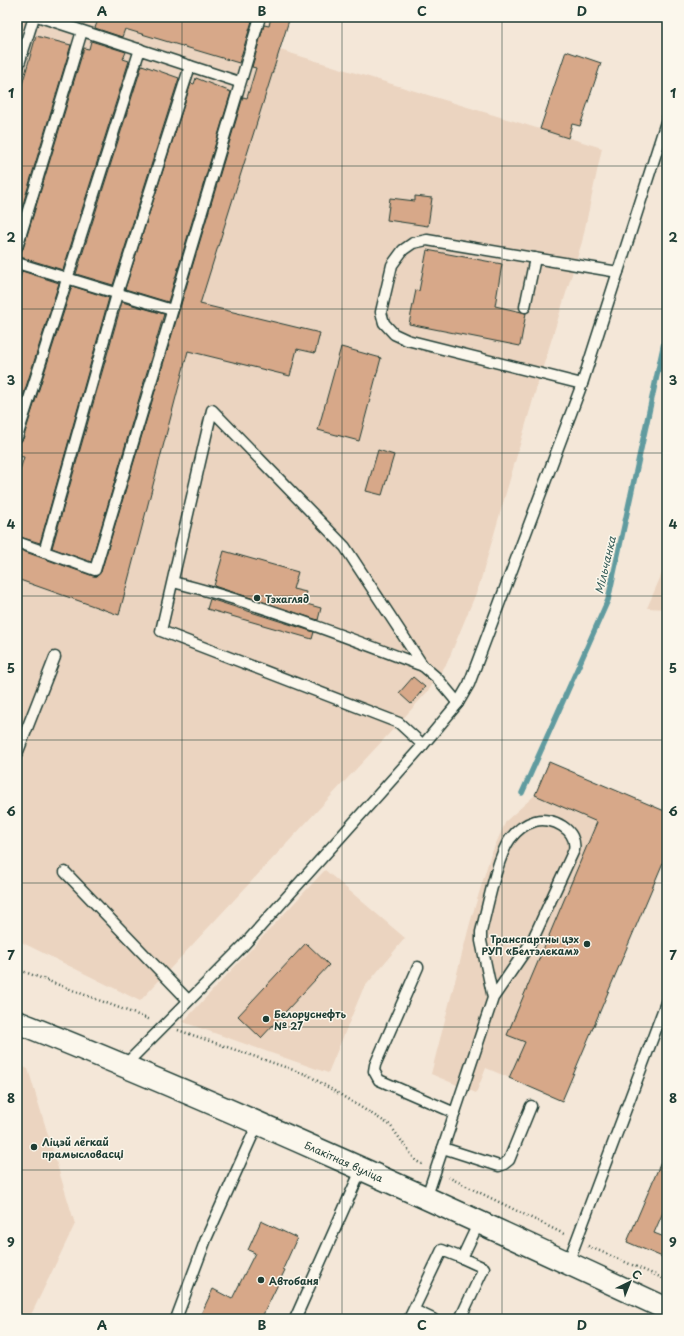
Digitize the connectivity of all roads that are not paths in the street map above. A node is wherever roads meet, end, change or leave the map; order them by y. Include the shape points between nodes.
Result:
1 (34, 17) edge
2 (40, 17) edge
3 (260, 17) edge
4 (82, 30) junction
5 (140, 49) junction
6 (190, 66) junction
7 (17, 70) edge
8 (239, 82) junction
9 (667, 119) edge
10 (17, 247) edge
11 (535, 258) junction
12 (17, 263) edge
13 (618, 272) junction
14 (67, 278) junction
15 (117, 294) junction
16 (525, 307) dead end
17 (172, 310) junction
18 (582, 384) junction
19 (17, 437) edge
20 (17, 542) edge
21 (44, 552) junction
22 (173, 582) junction
23 (55, 657) dead end
24 (423, 666) junction
25 (458, 703) junction
26 (423, 745) junction
27 (17, 754) edge
28 (65, 872) dead end
29 (418, 967) dead end
30 (493, 998) junction
31 (188, 1000) junction
32 (667, 1000) edge
33 (17, 1022) edge
34 (125, 1065) junction
35 (531, 1106) dead end
36 (455, 1113) junction
37 (258, 1123) junction
38 (443, 1148) junction
39 (362, 1168) junction
40 (426, 1199) junction
41 (478, 1222) junction
42 (462, 1258) junction
43 (568, 1263) junction
44 (667, 1309) edge
45 (412, 1315) edge
46 (176, 1319) edge
47 (295, 1319) edge
48 (433, 1319) edge
49 (460, 1319) edge

1 - 7 lane
2 - 4 lane
3 - 8 lane
4 - 5 lane
4 - 10 lane
5 - 6 lane
5 - 14 lane
6 - 8 lane
6 - 15 lane
8 - 17 lane
9 - 13 lane
11 - 13 lane
11 - 16 lane
11 - 18 lane via 427,240 413,243 403,250 392,265 381,312 384,324 394,334 407,340
12 - 14 lane
13 - 18 lane
14 - 15 lane
14 - 19 lane
15 - 17 lane
15 - 21 lane
17 - 21 lane via 95,570
18 - 25 lane via 469,684
20 - 21 lane
22 - 24 lane via 316,626
22 - 24 lane via 212,410 345,547
22 - 26 lane via 162,631 399,724
23 - 27 lane
24 - 25 lane
25 - 26 lane
26 - 31 lane via 243,946
28 - 31 lane
29 - 36 lane via 374,1071 379,1080
30 - 30 lane via 481,932 503,853 510,839 522,827 536,821 550,822 572,834 576,843 574,850 532,941
30 - 36 lane
31 - 34 lane
32 - 43 lane
33 - 34 street, Блакітная вуліца
34 - 37 street, Блакітная вуліца
35 - 38 lane via 509,1160 504,1164 499,1166
36 - 38 lane
37 - 39 street, Блакітная вуліца
37 - 46 lane via 206,1239
38 - 40 lane
39 - 40 street, Блакітная вуліца
39 - 47 lane
40 - 41 street, Блакітная вуліца
41 - 42 lane
41 - 43 street, Блакітная вуліца
42 - 45 lane via 442,1250
42 - 49 lane via 484,1268
43 - 44 street, Блакітная вуліца
45 - 48 lane

